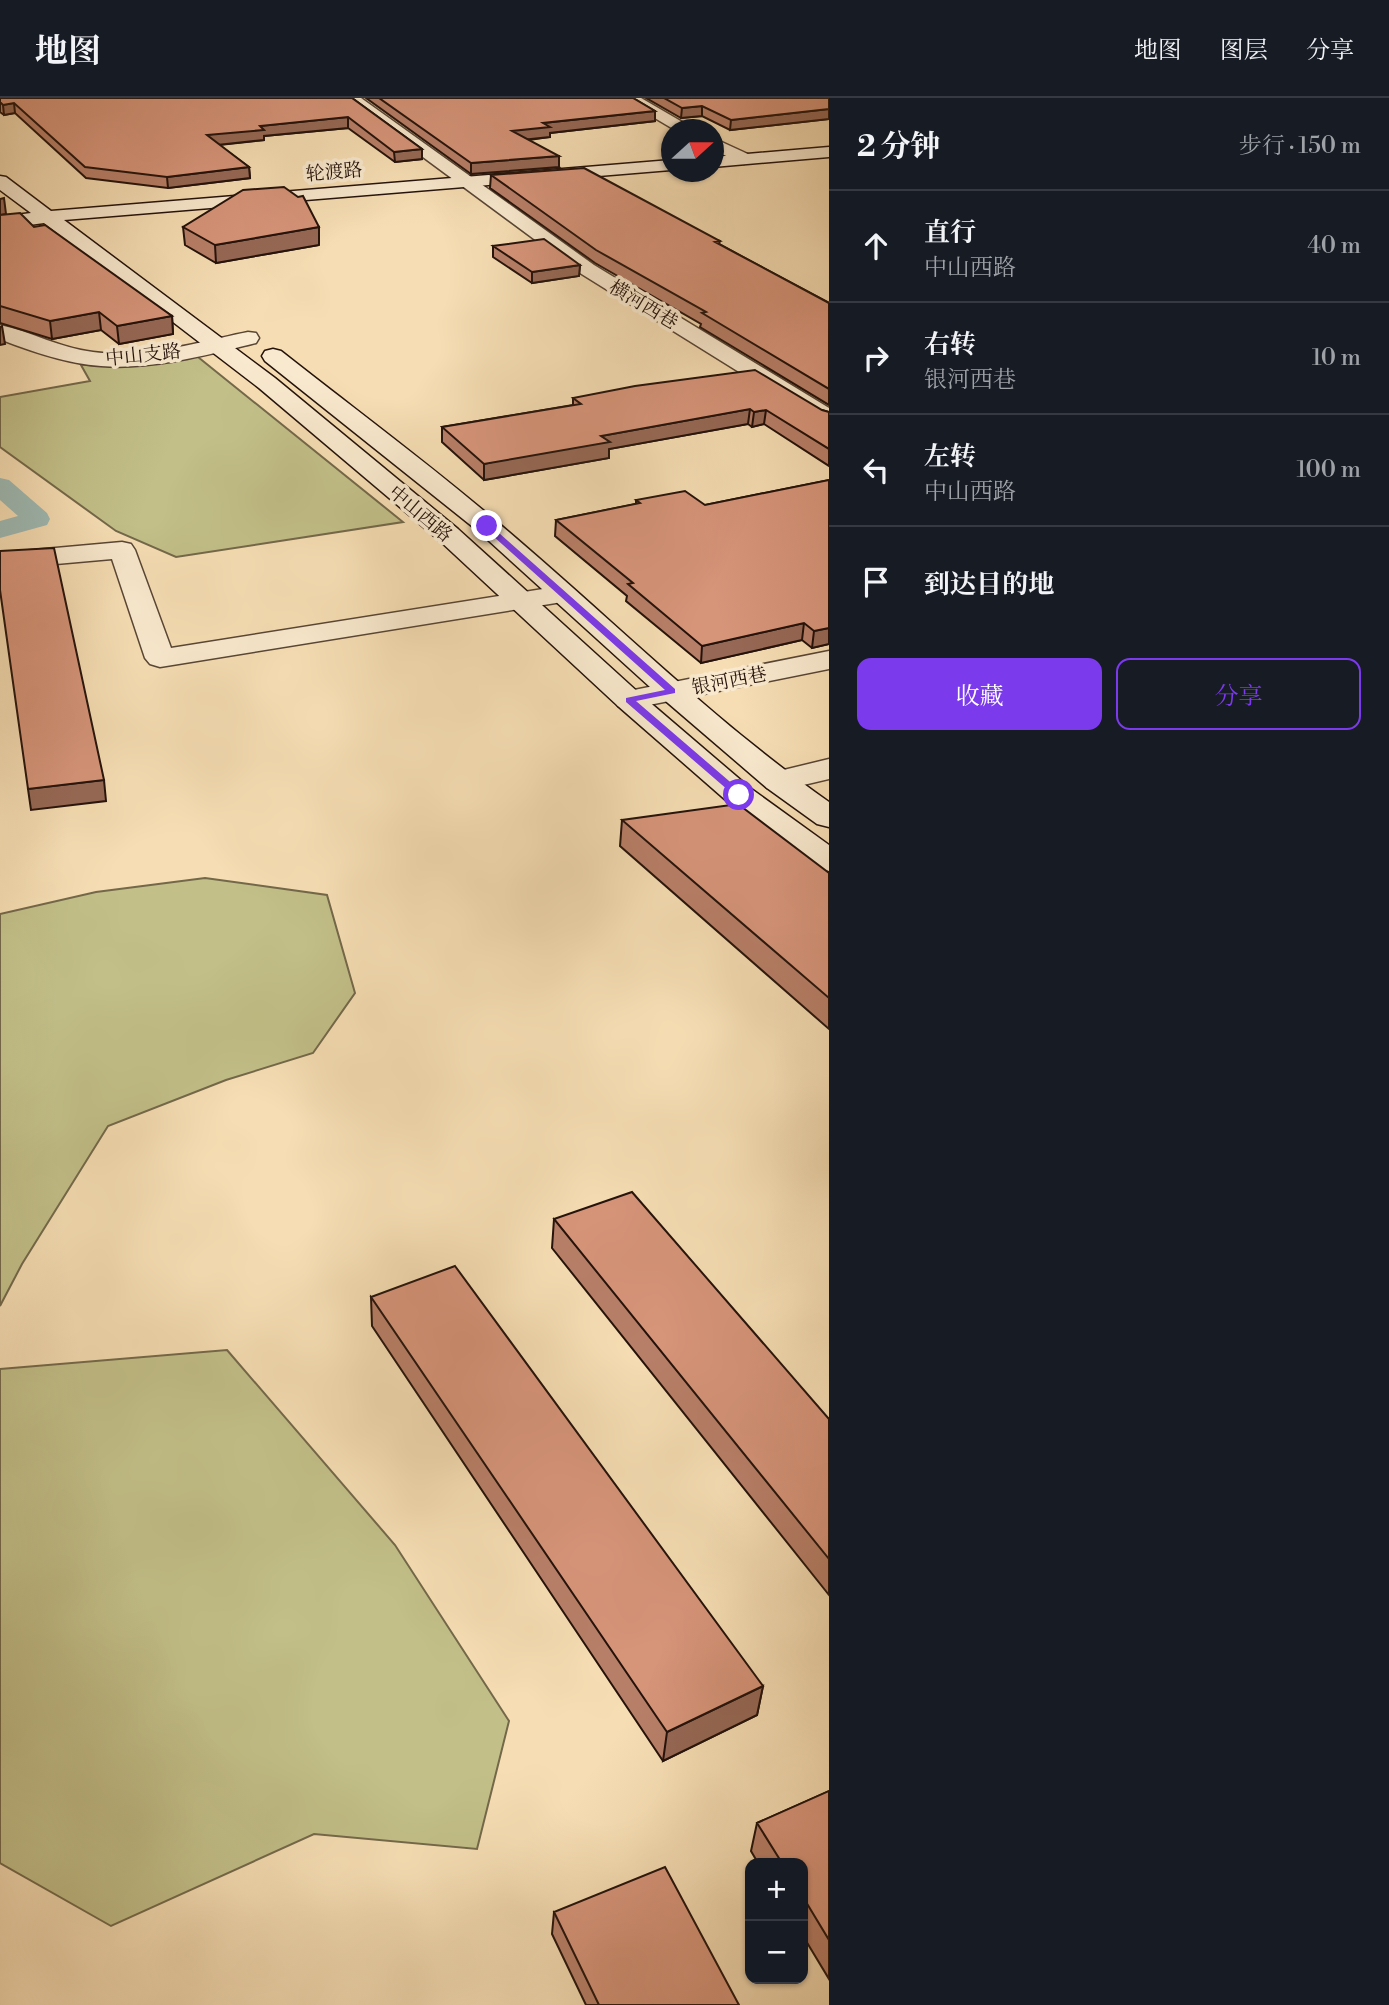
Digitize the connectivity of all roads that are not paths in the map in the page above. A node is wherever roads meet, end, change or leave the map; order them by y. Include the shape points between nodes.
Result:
1 (351, 98) edge
2 (629, 98) edge
3 (668, 119) edge
4 (724, 149) edge
5 (829, 152) edge
6 (0, 155) edge
7 (744, 159) junction
8 (724, 161) edge
9 (661, 166) edge
10 (0, 181) edge
11 (465, 181) junction
12 (77, 213) junction
13 (47, 216) junction
14 (0, 223) edge
15 (205, 307) dead end
16 (0, 331) edge
17 (221, 333) junction
18 (829, 418) edge
19 (0, 562) edge
20 (562, 594) junction
21 (520, 600) junction
22 (829, 660) edge
23 (672, 691) junction
24 (629, 700) junction
25 (829, 769) edge
26 (778, 781) junction
27 (829, 817) edge
28 (829, 861) edge

1 - 11 main road, 横河西巷
2 - 3 main road
4 - 7 main road
5 - 7 main road
6 - 12 main road
7 - 8 main road
9 - 11 main road, 轮渡路
10 - 13 main road, 中山西路
11 - 12 main road, 轮渡路
11 - 18 main road, 横河西巷 via 587,269
12 - 13 main road, 轮渡路
12 - 15 main road
13 - 14 main road, 轮渡路
13 - 17 main road, 中山西路
16 - 17 main road, 中山支路 via 20,341 102,360 152,355
17 - 20 main road, 中山西路 via 248,338 291,369 487,526
17 - 21 main road, 中山西路
19 - 21 main road via 122,550 160,658
20 - 21 main road
20 - 23 main road, 中山西路
21 - 24 main road, 中山西路
22 - 23 main road, 银河西巷
23 - 24 main road, 银河西巷
23 - 26 main road, 中山西路
24 - 28 main road, 中山西路 via 739,795
25 - 26 main road
26 - 27 main road, 中山西路

